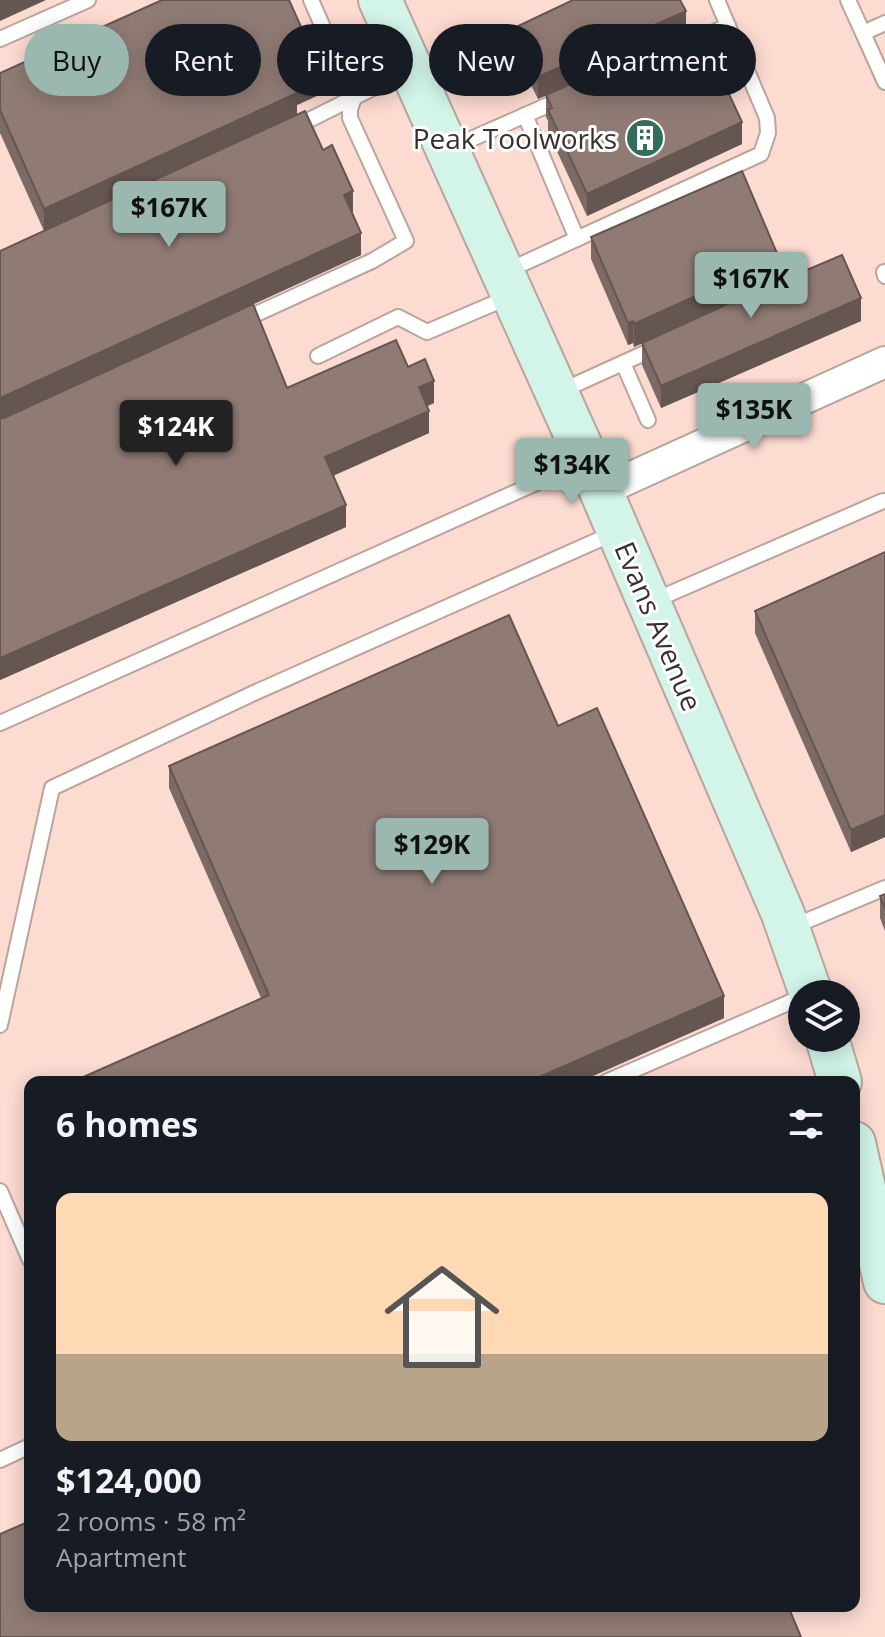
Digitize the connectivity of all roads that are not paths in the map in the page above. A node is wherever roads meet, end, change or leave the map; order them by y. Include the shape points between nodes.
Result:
1 (88, 0) edge
2 (311, 0) edge
3 (380, 0) edge
4 (717, 0) edge
5 (848, 0) edge
6 (885, 23) edge
7 (390, 24) edge
8 (727, 24) edge
9 (863, 33) junction
10 (0, 39) edge
11 (413, 75) edge
12 (885, 82) edge
13 (756, 92) edge
14 (358, 96) edge
15 (569, 96) edge
16 (354, 98) junction
17 (525, 115) junction
18 (277, 136) edge
19 (447, 149) junction
20 (577, 239) junction
21 (508, 284) junction
22 (229, 327) edge
23 (666, 343) edge
24 (318, 356) dead end
25 (885, 362) edge
26 (623, 363) junction
27 (557, 393) junction
28 (648, 420) dead end
29 (594, 476) junction
30 (883, 501) dead end
31 (618, 532) junction
32 (649, 603) junction
33 (0, 723) edge
34 (885, 888) edge
35 (788, 929) junction
36 (806, 980) edge
37 (788, 1003) edge
38 (0, 1025) edge
39 (620, 1076) edge
40 (860, 1157) edge
41 (0, 1191) edge
42 (876, 1194) edge
43 (24, 1246) edge
44 (885, 1282) edge
45 (24, 1449) edge
46 (0, 1460) edge

1 - 10 lane
2 - 16 lane
3 - 7 main road, Evans Avenue
4 - 8 lane
5 - 9 lane
6 - 9 lane
9 - 12 lane
11 - 19 main road, Evans Avenue
13 - 20 lane via 767,118 761,154
14 - 16 lane
15 - 17 lane
16 - 18 lane
16 - 22 lane via 350,118 406,241
17 - 19 lane
17 - 20 lane
19 - 21 main road, Evans Avenue
20 - 21 lane
21 - 24 lane via 427,332 398,317
21 - 27 main road, Evans Avenue
23 - 26 lane
25 - 29 street
26 - 27 lane
26 - 28 lane
27 - 29 main road, Evans Avenue
29 - 31 main road, Evans Avenue
29 - 33 lane
30 - 32 lane
31 - 32 main road, Evans Avenue
31 - 38 lane via 52,788
32 - 35 main road, Evans Avenue
34 - 35 lane
35 - 36 main road, Evans Avenue
37 - 39 lane
40 - 42 main road
41 - 43 lane
42 - 44 main road
45 - 46 lane

